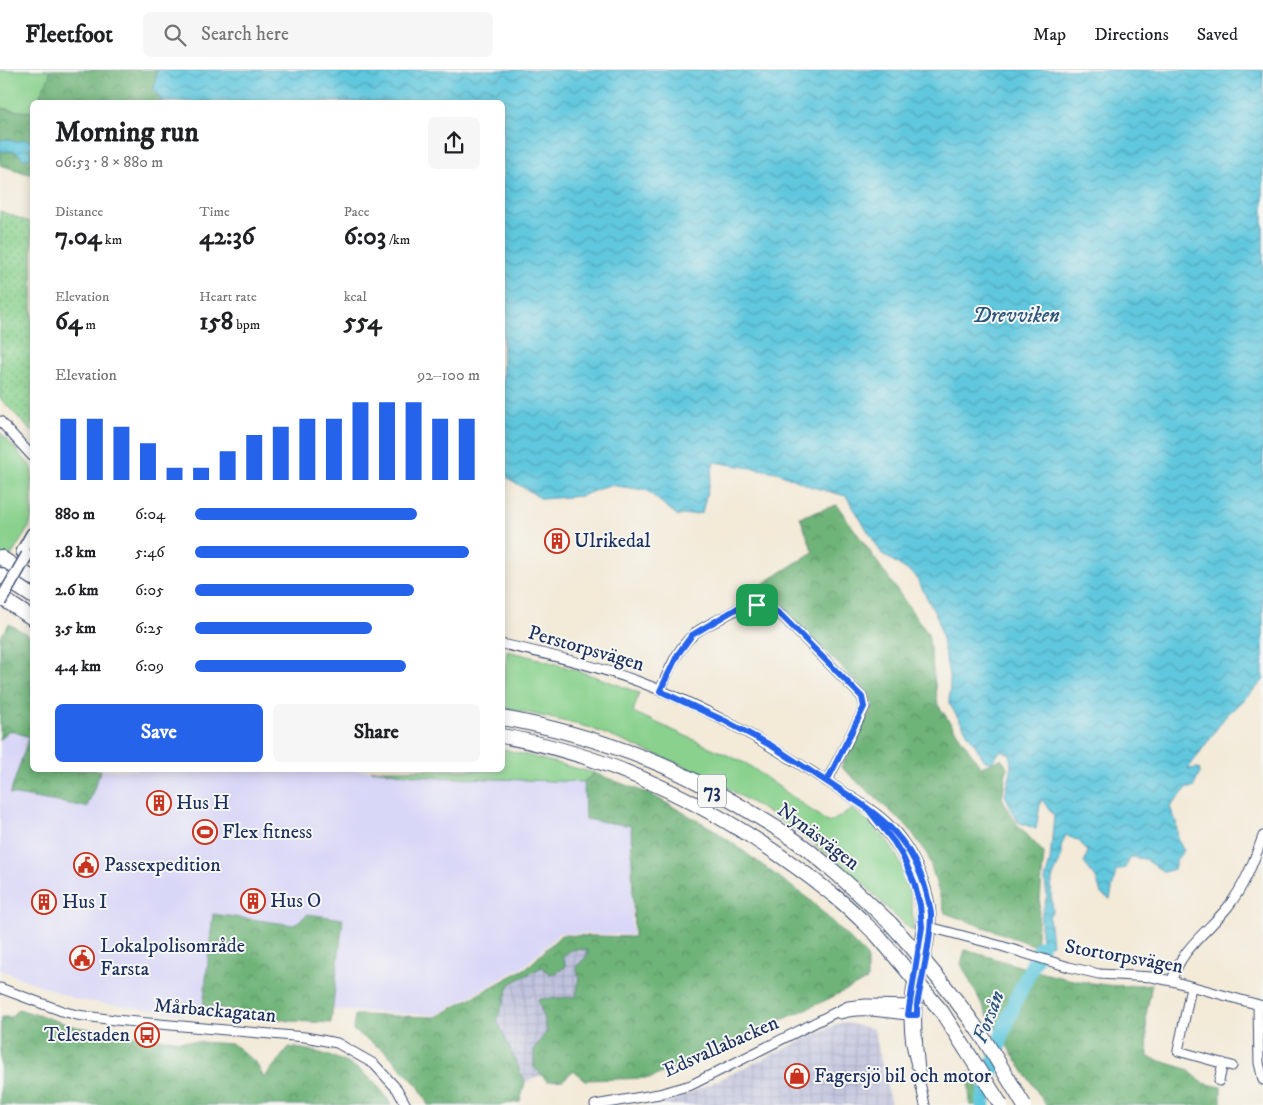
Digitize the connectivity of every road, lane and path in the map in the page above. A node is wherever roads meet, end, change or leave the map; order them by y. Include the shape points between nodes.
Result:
1 (0, 421) edge
2 (30, 454) edge
3 (27, 551) edge
4 (0, 557) edge
5 (0, 576) edge
6 (30, 577) edge
7 (0, 590) edge
8 (30, 595) edge
9 (0, 598) edge
10 (0, 602) edge
11 (30, 617) edge
12 (505, 645) edge
13 (660, 691) junction
14 (505, 719) edge
15 (505, 737) edge
16 (827, 781) junction
17 (1263, 836) edge
18 (926, 927) junction
19 (1172, 981) junction
20 (1191, 987) junction
21 (0, 988) edge
22 (913, 1005) junction
23 (1261, 1005) edge
24 (913, 1015) junction
25 (828, 1017) junction
26 (1223, 1063) junction
27 (1232, 1066) dead end
28 (1263, 1080) edge
29 (1219, 1081) dead end
30 (406, 1105) edge
31 (595, 1105) edge
32 (925, 1105) edge
33 (1001, 1105) edge
34 (1024, 1105) edge

1 - 2 street
3 - 7 main road
3 - 10 main road, bridge
4 - 6 highway
5 - 8 highway
9 - 11 highway
12 - 13 street, Perstorpsvägen via 599,668
13 - 16 street, Perstorpsvägen via 772,746
13 - 16 street via 678,654 692,635 741,606 770,607 862,697 864,707
14 - 34 highway, Nynäsvägen / 73, bridge via 596,740 654,762 704,786 787,835 845,881 921,956 982,1037
15 - 33 highway, Nynäsvägen / 73, bridge via 586,758 696,803 770,848 833,894 877,935 942,1012
16 - 18 street, Perstorpsvägen via 867,808 894,842 914,882
17 - 19 street via 1241,887 1183,956
18 - 19 street, Stortorpsvägen via 1099,974
18 - 22 street, Perstorpsvägen
19 - 20 street, Stortorpsvägen
20 - 23 street, Stortorpsvägen
20 - 26 street via 1178,1051
21 - 30 street, Mårbackagatan via 77,1015 305,1037 337,1043 374,1064 397,1089
22 - 24 street, Perstorpsvägen
22 - 25 street, Edsvallabacken via 855,1004
23 - 28 street via 1258,1062
24 - 25 street, Edsvallabacken via 865,1010
24 - 32 street, Perstorpsvägen
25 - 31 street, Edsvallabacken via 691,1085
26 - 27 street
26 - 29 street

